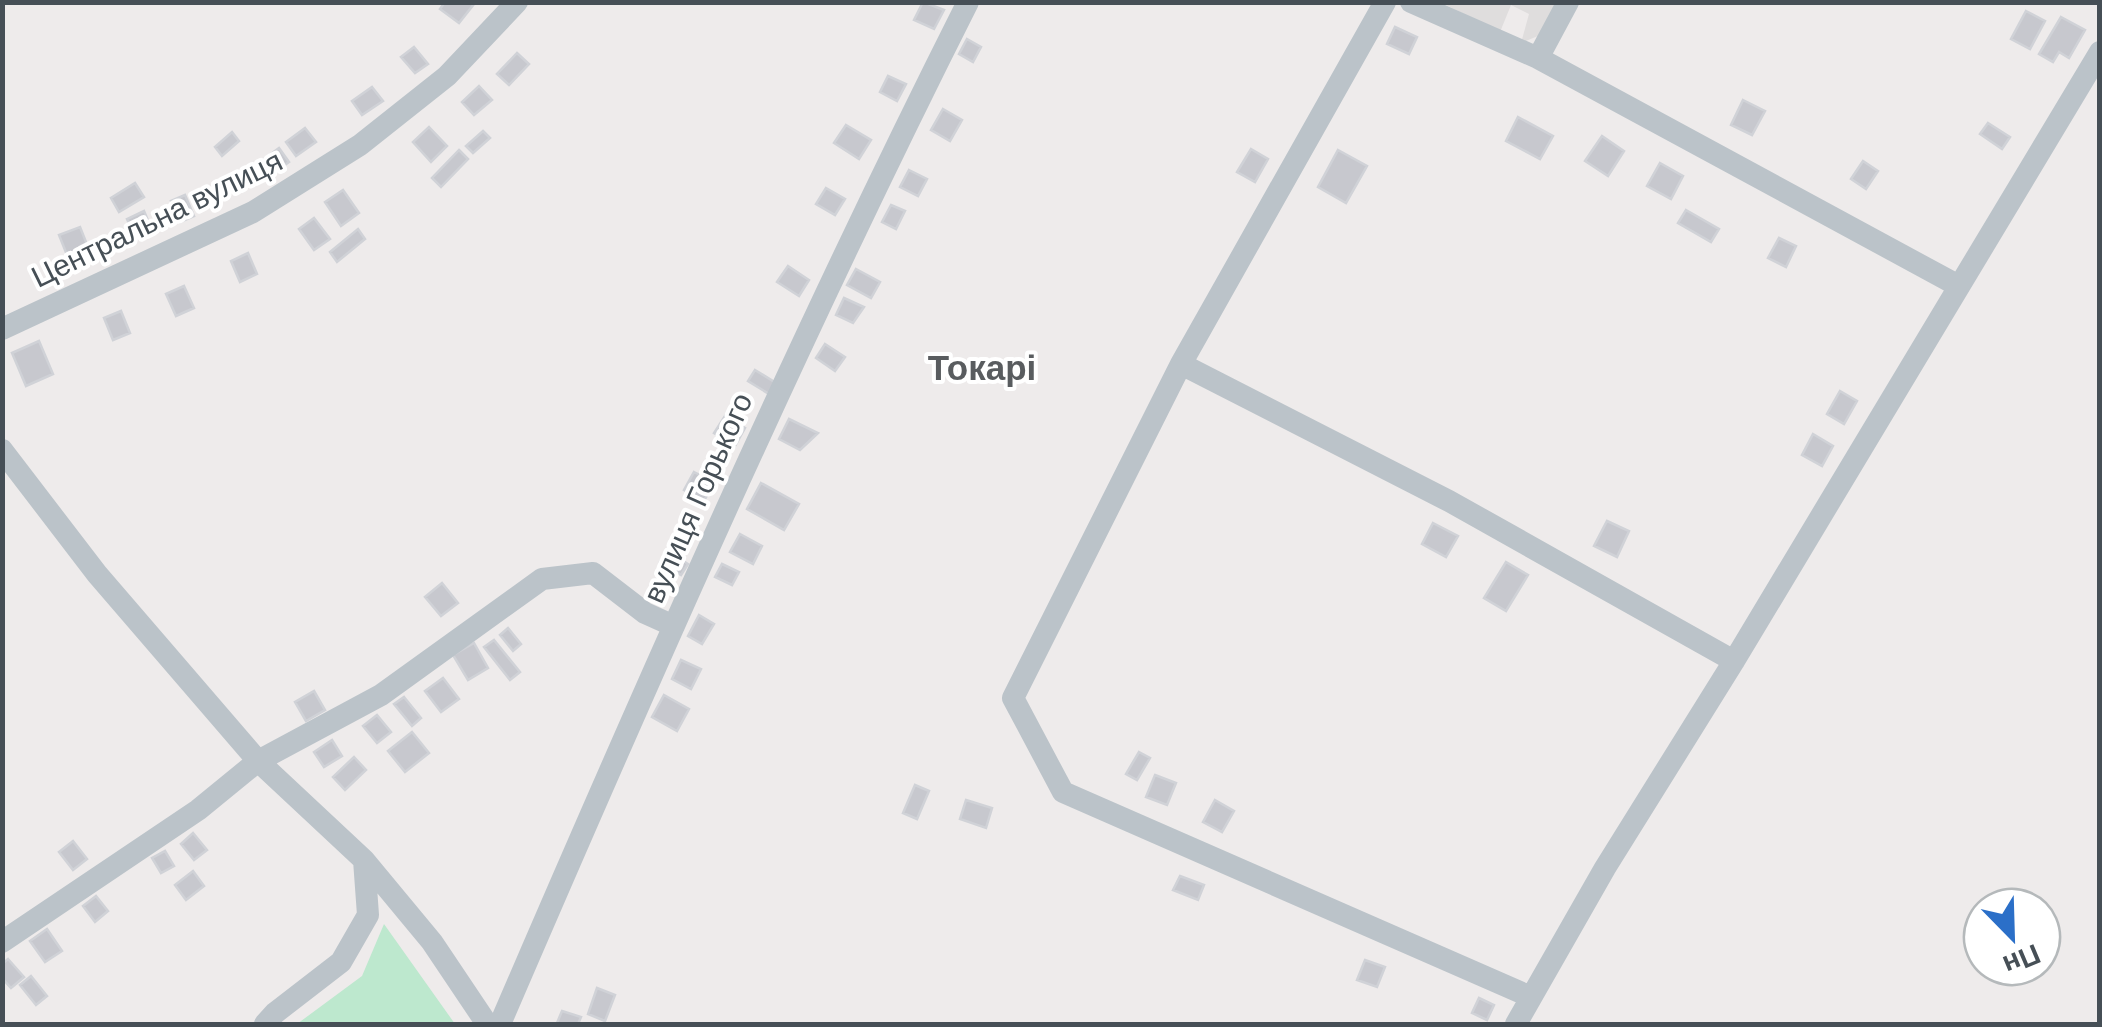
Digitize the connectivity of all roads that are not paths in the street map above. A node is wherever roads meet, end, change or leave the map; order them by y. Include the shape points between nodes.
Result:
1 (517, 2) edge
2 (968, 2) edge
3 (1385, 2) edge
4 (1411, 2) edge
5 (1568, 2) edge
6 (2100, 52) edge
7 (1538, 58) junction
8 (1957, 285) junction
9 (2, 329) edge
10 (1181, 364) junction
11 (2, 450) edge
12 (674, 626) junction
13 (1734, 661) junction
14 (258, 761) junction
15 (364, 860) junction
16 (2, 942) edge
17 (1531, 997) junction
18 (265, 1024) edge
19 (487, 1024) edge
20 (500, 1024) edge
21 (1516, 1024) edge

1 - 9 street, Центральна вулиця via 447,76 360,146 253,212
2 - 12 street, вулиця Горького via 758,435
3 - 10 street
4 - 7 street
5 - 7 street
6 - 8 street
7 - 8 street
8 - 13 street
10 - 13 street via 1450,501
10 - 17 street via 1013,698 1063,792
11 - 14 street
12 - 14 street via 645,613 593,573 542,579 381,695
12 - 20 street, вулиця Горького
13 - 17 street
14 - 15 street
14 - 16 street via 198,810
15 - 18 street via 368,915 341,962
15 - 19 street via 432,942
17 - 21 street

